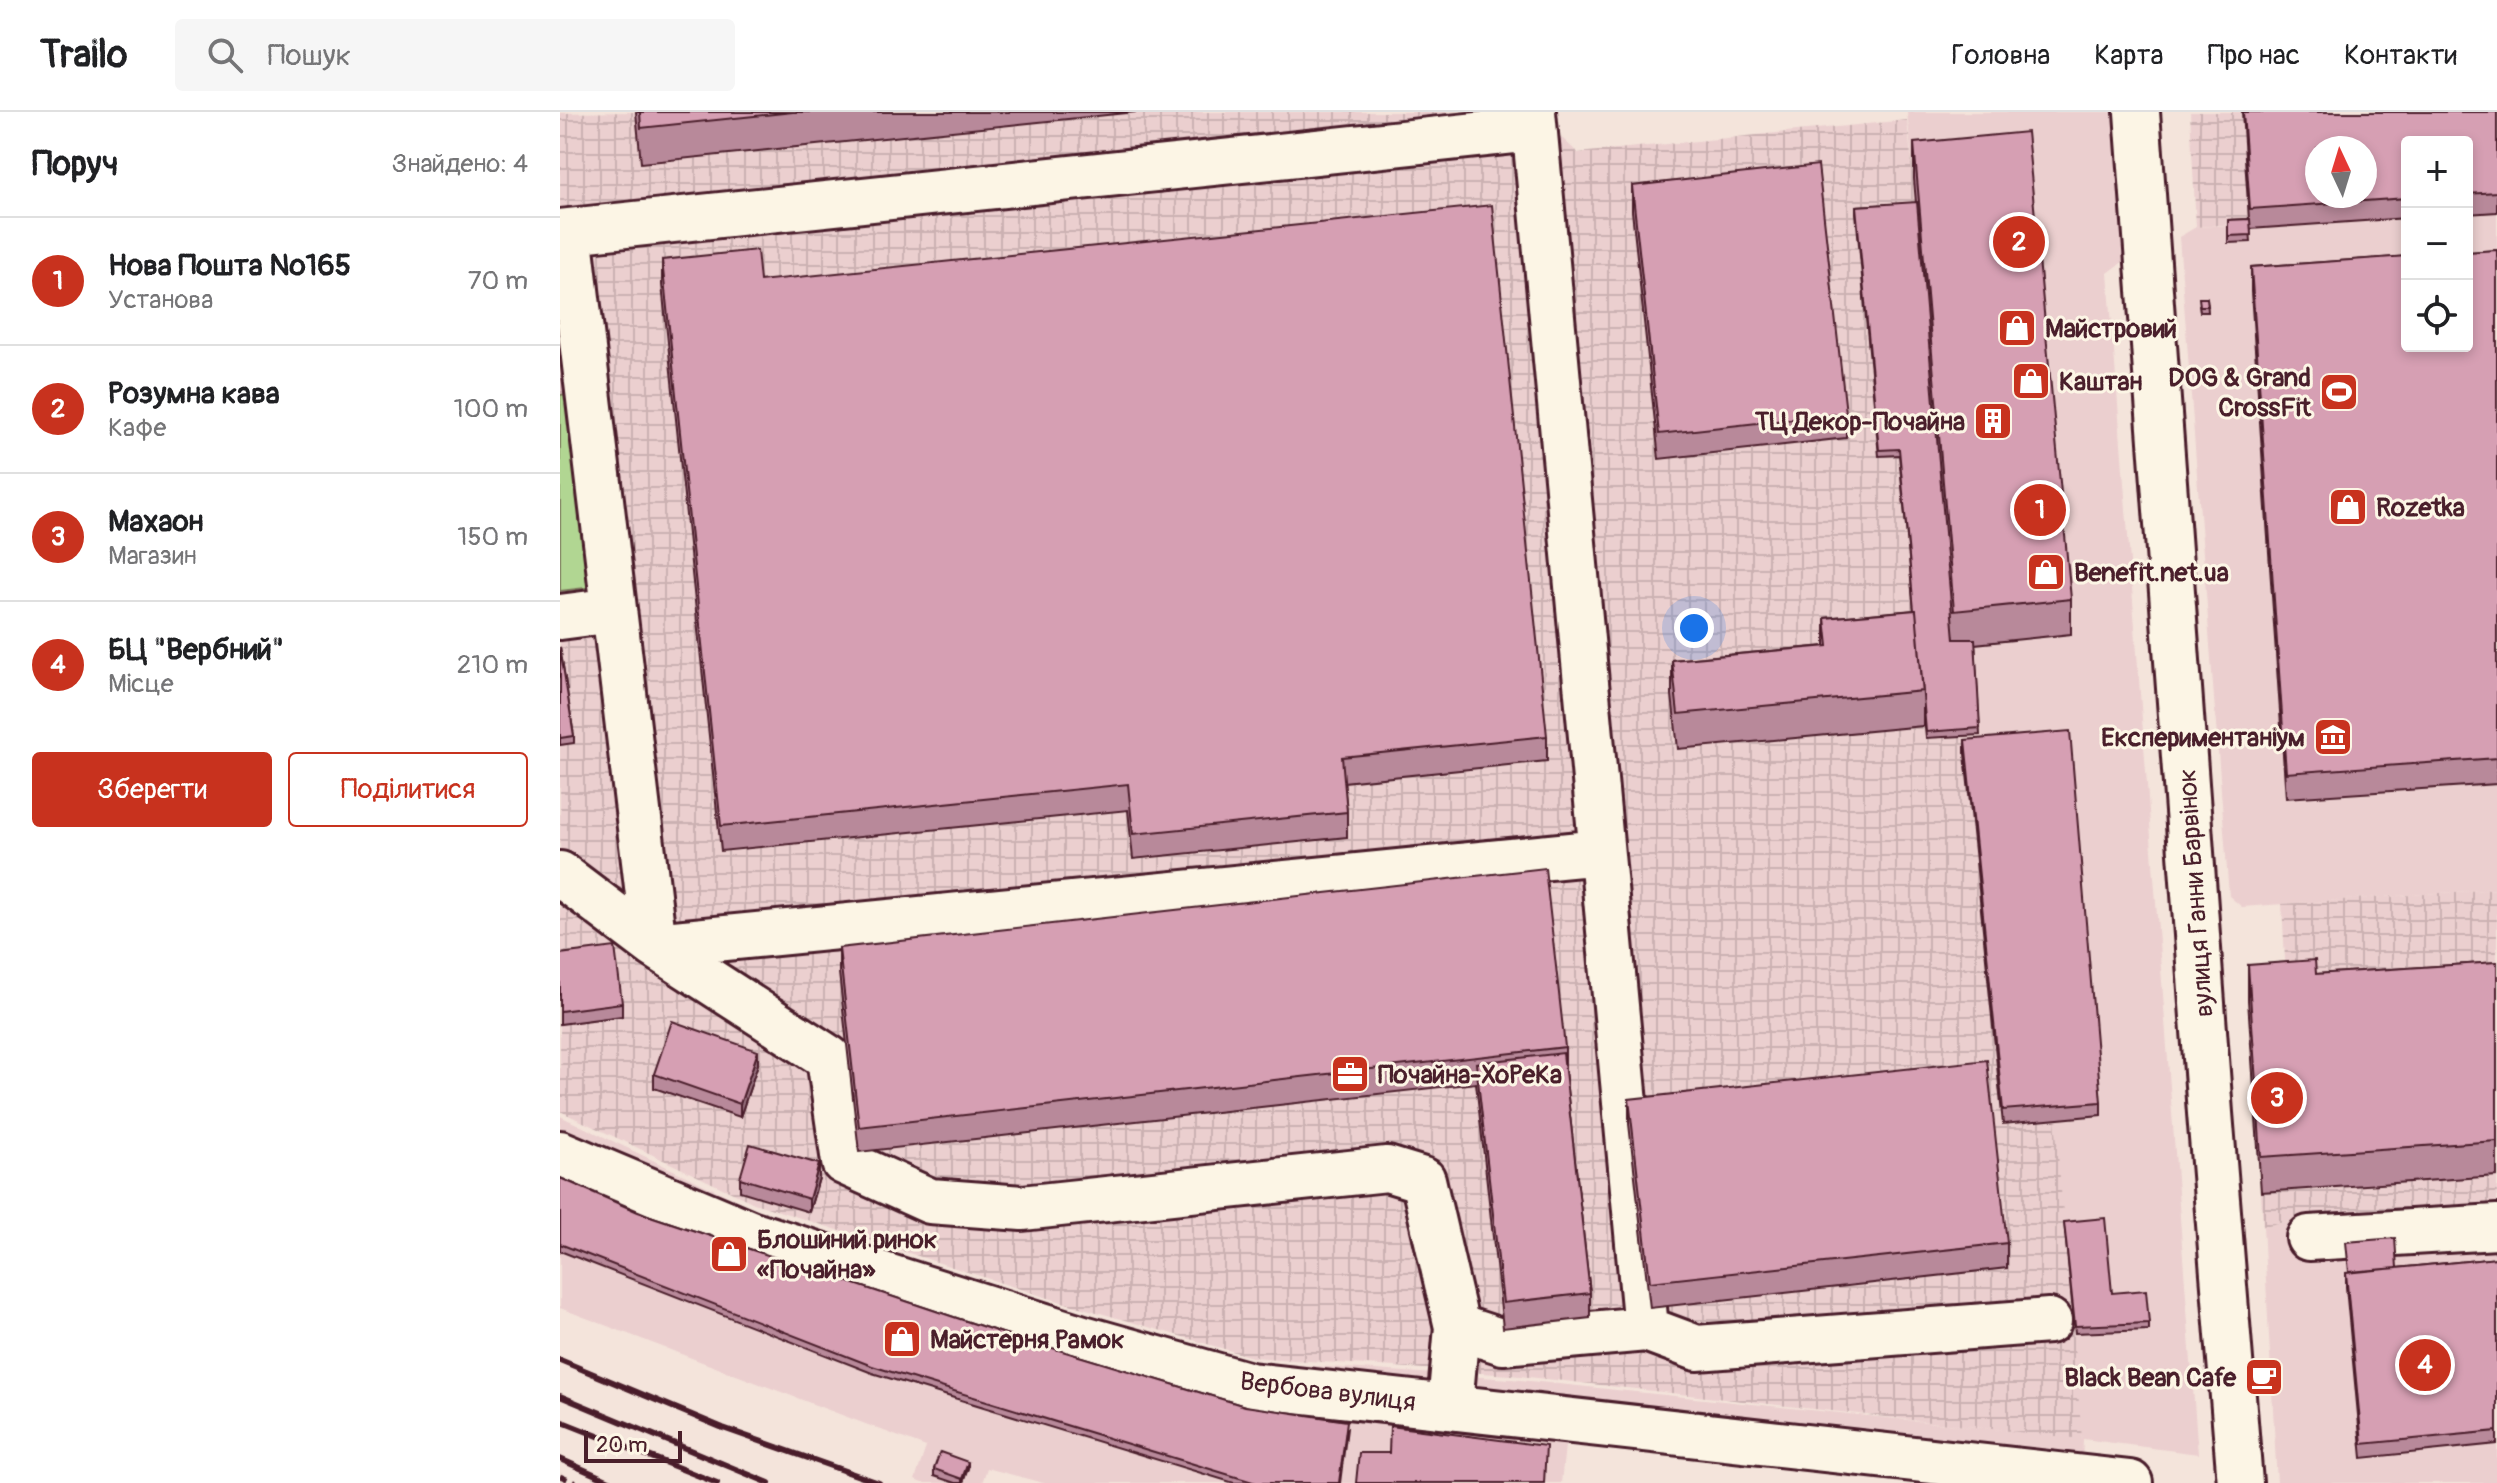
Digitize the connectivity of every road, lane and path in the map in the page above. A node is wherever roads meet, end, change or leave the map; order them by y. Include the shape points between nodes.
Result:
1 (2137, 112) edge
2 (1533, 121) edge
3 (563, 230) edge
4 (572, 372) edge
5 (614, 610) junction
6 (560, 617) edge
7 (1601, 852) junction
8 (560, 874) edge
9 (654, 945) junction
10 (560, 1153) edge
11 (2497, 1227) edge
12 (2309, 1238) dead end
13 (2049, 1321) dead end
14 (1457, 1327) junction
15 (1646, 1329) junction
16 (1450, 1406) junction
17 (560, 1476) edge
18 (576, 1483) edge
19 (2130, 1483) edge
20 (2240, 1483) edge

1 - 20 street, вулиця Ганни Барвінок
2 - 3 street
2 - 7 street
3 - 4 street
4 - 5 street
5 - 6 street
5 - 9 street
7 - 9 street
7 - 15 street
8 - 9 street
9 - 14 street via 829,1058 844,1162 930,1201 1022,1208 1387,1169 1423,1180
10 - 16 street, Вербова вулиця via 750,1233 1083,1338 1250,1385
11 - 12 street
13 - 15 street via 1697,1348
14 - 15 street via 1503,1342
14 - 16 street
16 - 19 street, Вербова вулиця
17 - 18 path

